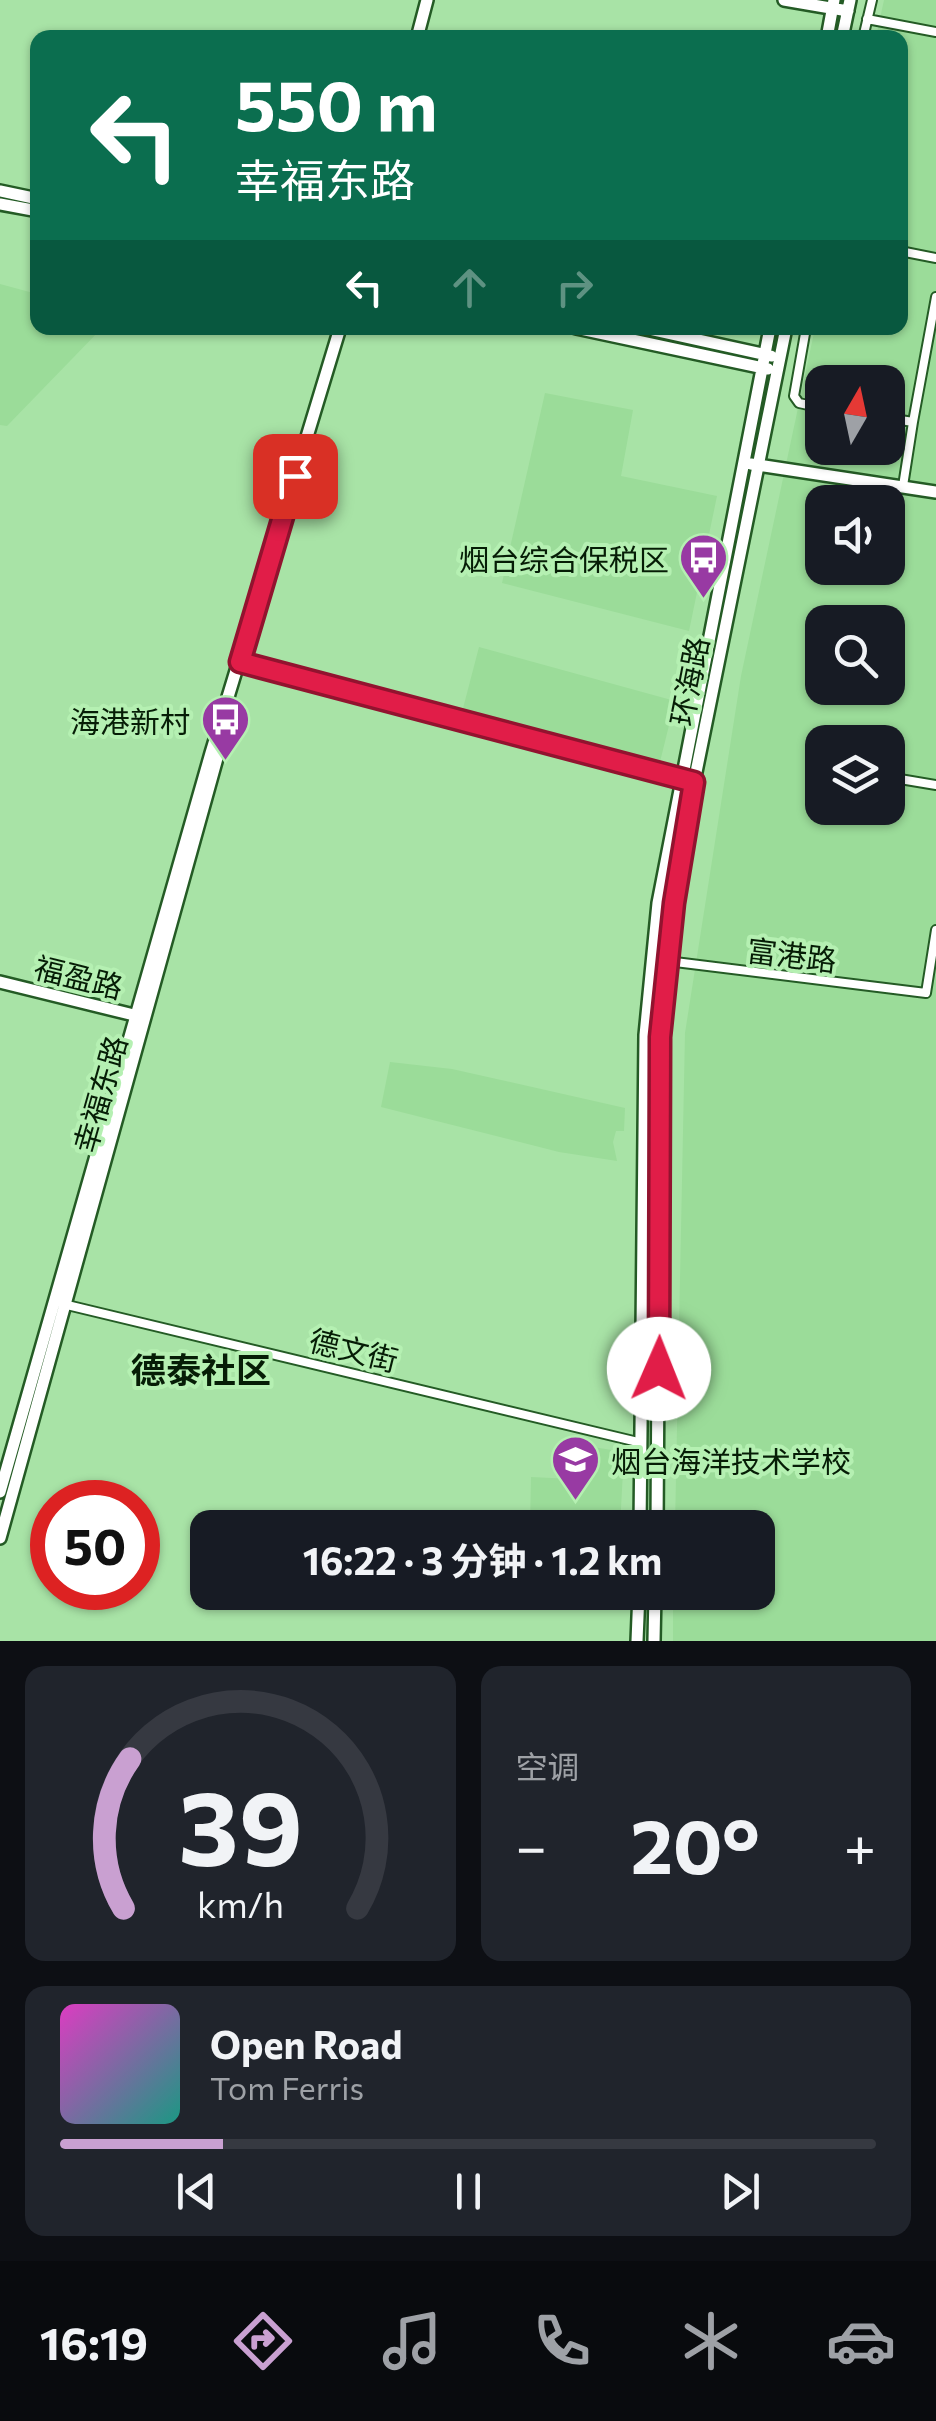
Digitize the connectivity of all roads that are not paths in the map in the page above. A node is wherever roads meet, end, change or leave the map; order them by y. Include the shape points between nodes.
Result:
1 (427, 0) edge
2 (784, 0) edge
3 (872, 0) edge
4 (834, 4) edge
5 (849, 6) edge
6 (866, 19) junction
7 (419, 30) edge
8 (829, 30) edge
9 (864, 30) edge
10 (936, 32) edge
11 (0, 192) edge
12 (30, 198) edge
13 (0, 204) edge
14 (30, 210) edge
15 (908, 253) edge
16 (936, 258) edge
17 (936, 296) edge
18 (338, 335) edge
19 (616, 335) edge
20 (669, 335) edge
21 (769, 335) edge
22 (784, 335) edge
23 (805, 335) edge
24 (763, 361) junction
25 (778, 364) junction
26 (805, 404) edge
27 (905, 421) edge
28 (913, 422) junction
29 (742, 462) junction
30 (757, 466) junction
31 (895, 485) edge
32 (902, 485) edge
33 (905, 487) edge
34 (936, 492) edge
35 (240, 662) junction
36 (680, 779) junction
37 (905, 779) edge
38 (694, 782) junction
39 (936, 784) edge
40 (936, 930) edge
41 (652, 961) junction
42 (668, 961) junction
43 (0, 982) edge
44 (141, 1017) junction
45 (60, 1303) junction
46 (642, 1443) junction
47 (0, 1492) edge
48 (640, 1510) edge
49 (656, 1510) edge
50 (0, 1538) edge
51 (638, 1610) edge
52 (655, 1610) edge
53 (638, 1641) edge
54 (654, 1641) edge

1 - 7 main road
2 - 4 main road
3 - 6 street
4 - 5 main road
4 - 8 main road
6 - 9 street
6 - 10 street
11 - 12 main road
13 - 14 main road
15 - 16 street
17 - 28 street
18 - 35 main road, 幸福东路
19 - 24 main road
20 - 24 main road
21 - 24 main road, 环海路
22 - 25 main road, 环海路
23 - 26 street via 794,396
24 - 25 main road
24 - 29 main road, 环海路
25 - 30 main road, 环海路
27 - 28 street
28 - 32 street
29 - 30 main road
29 - 36 main road, 环海路
30 - 31 main road
30 - 38 main road, 环海路
33 - 34 main road
35 - 36 street
35 - 44 main road, 幸福东路
36 - 38 street
36 - 41 main road, 环海路
37 - 39 street
38 - 42 main road, 环海路
40 - 42 street, 富港路 via 926,993
41 - 42 street, 富港路
41 - 46 main road, 环海路 via 642,1126
42 - 49 main road, 环海路 via 660,1037
43 - 44 main road, 福盈路
44 - 45 main road, 幸福东路
45 - 46 street, 德文街
45 - 47 main road, 幸福东路
45 - 50 main road, 幸福东路
46 - 48 main road, 环海路
51 - 53 main road
52 - 54 main road

